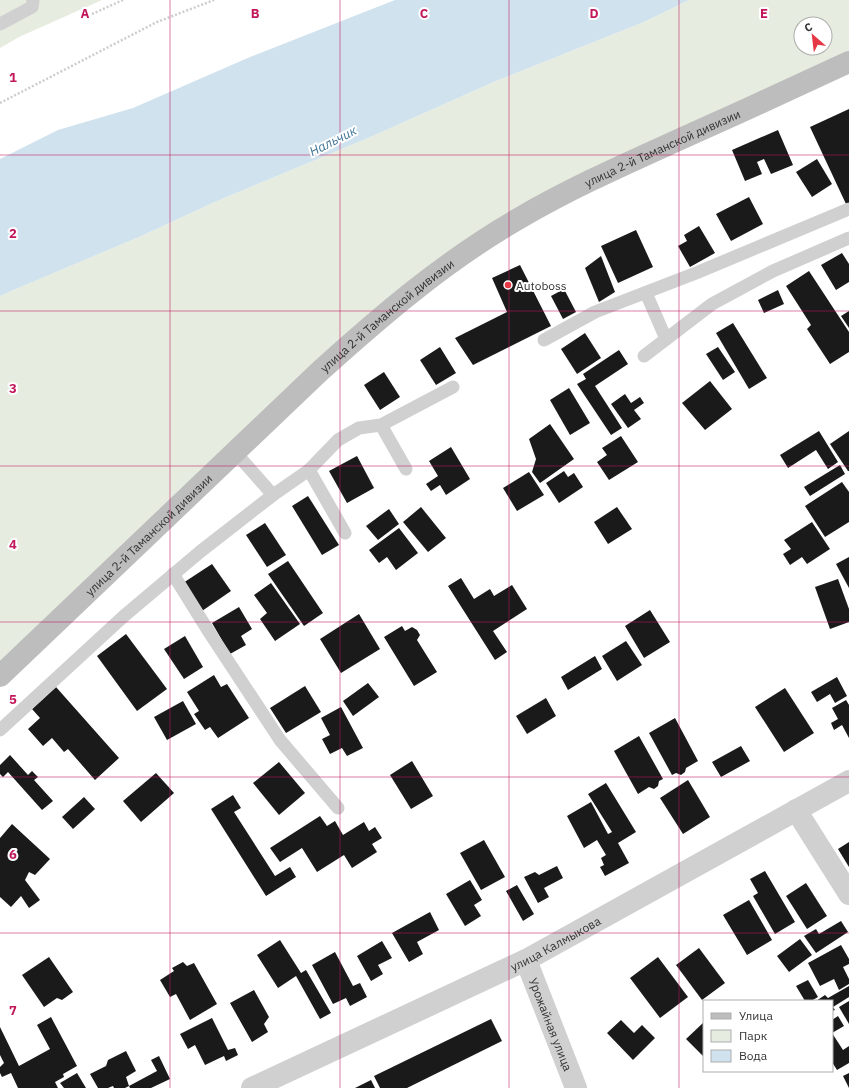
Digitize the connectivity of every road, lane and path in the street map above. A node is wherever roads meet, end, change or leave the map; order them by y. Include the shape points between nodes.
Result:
1 (33, 0) edge
2 (123, 0) edge
3 (214, 0) edge
4 (92, 14) dead end
5 (0, 24) edge
6 (849, 62) edge
7 (0, 103) edge
8 (849, 209) edge
9 (849, 238) edge
10 (646, 293) junction
11 (666, 339) junction
12 (544, 340) dead end
13 (644, 356) dead end
14 (453, 387) dead end
15 (381, 425) junction
16 (235, 452) junction
17 (406, 469) dead end
18 (309, 470) junction
19 (273, 495) junction
20 (345, 533) dead end
21 (173, 574) junction
22 (0, 676) edge
23 (0, 730) edge
24 (849, 781) edge
25 (338, 808) dead end
26 (796, 810) junction
27 (849, 894) edge
28 (526, 960) junction
29 (276, 1083) edge
30 (252, 1088) edge
31 (576, 1088) edge

1 - 5 lane via 32,6
2 - 4 path
3 - 7 path via 156,22
6 - 16 main road, улица 2-й Таманской дивизии via 594,178 511,223 461,255 365,330
8 - 10 lane
9 - 11 lane via 773,271 719,300
10 - 11 lane
10 - 12 lane via 595,312
11 - 13 lane
14 - 15 lane
15 - 17 lane
15 - 18 lane via 359,428 338,440
16 - 19 lane
16 - 22 main road, улица 2-й Таманской дивизии
18 - 19 lane
18 - 20 lane
19 - 21 lane
21 - 23 lane
21 - 25 lane via 280,740
24 - 26 street, улица Калмыкова
26 - 27 street
26 - 28 street, улица Калмыкова
28 - 29 street, улица Калмыкова
28 - 31 street, Урожайная улица
29 - 30 street, улица Калмыкова

